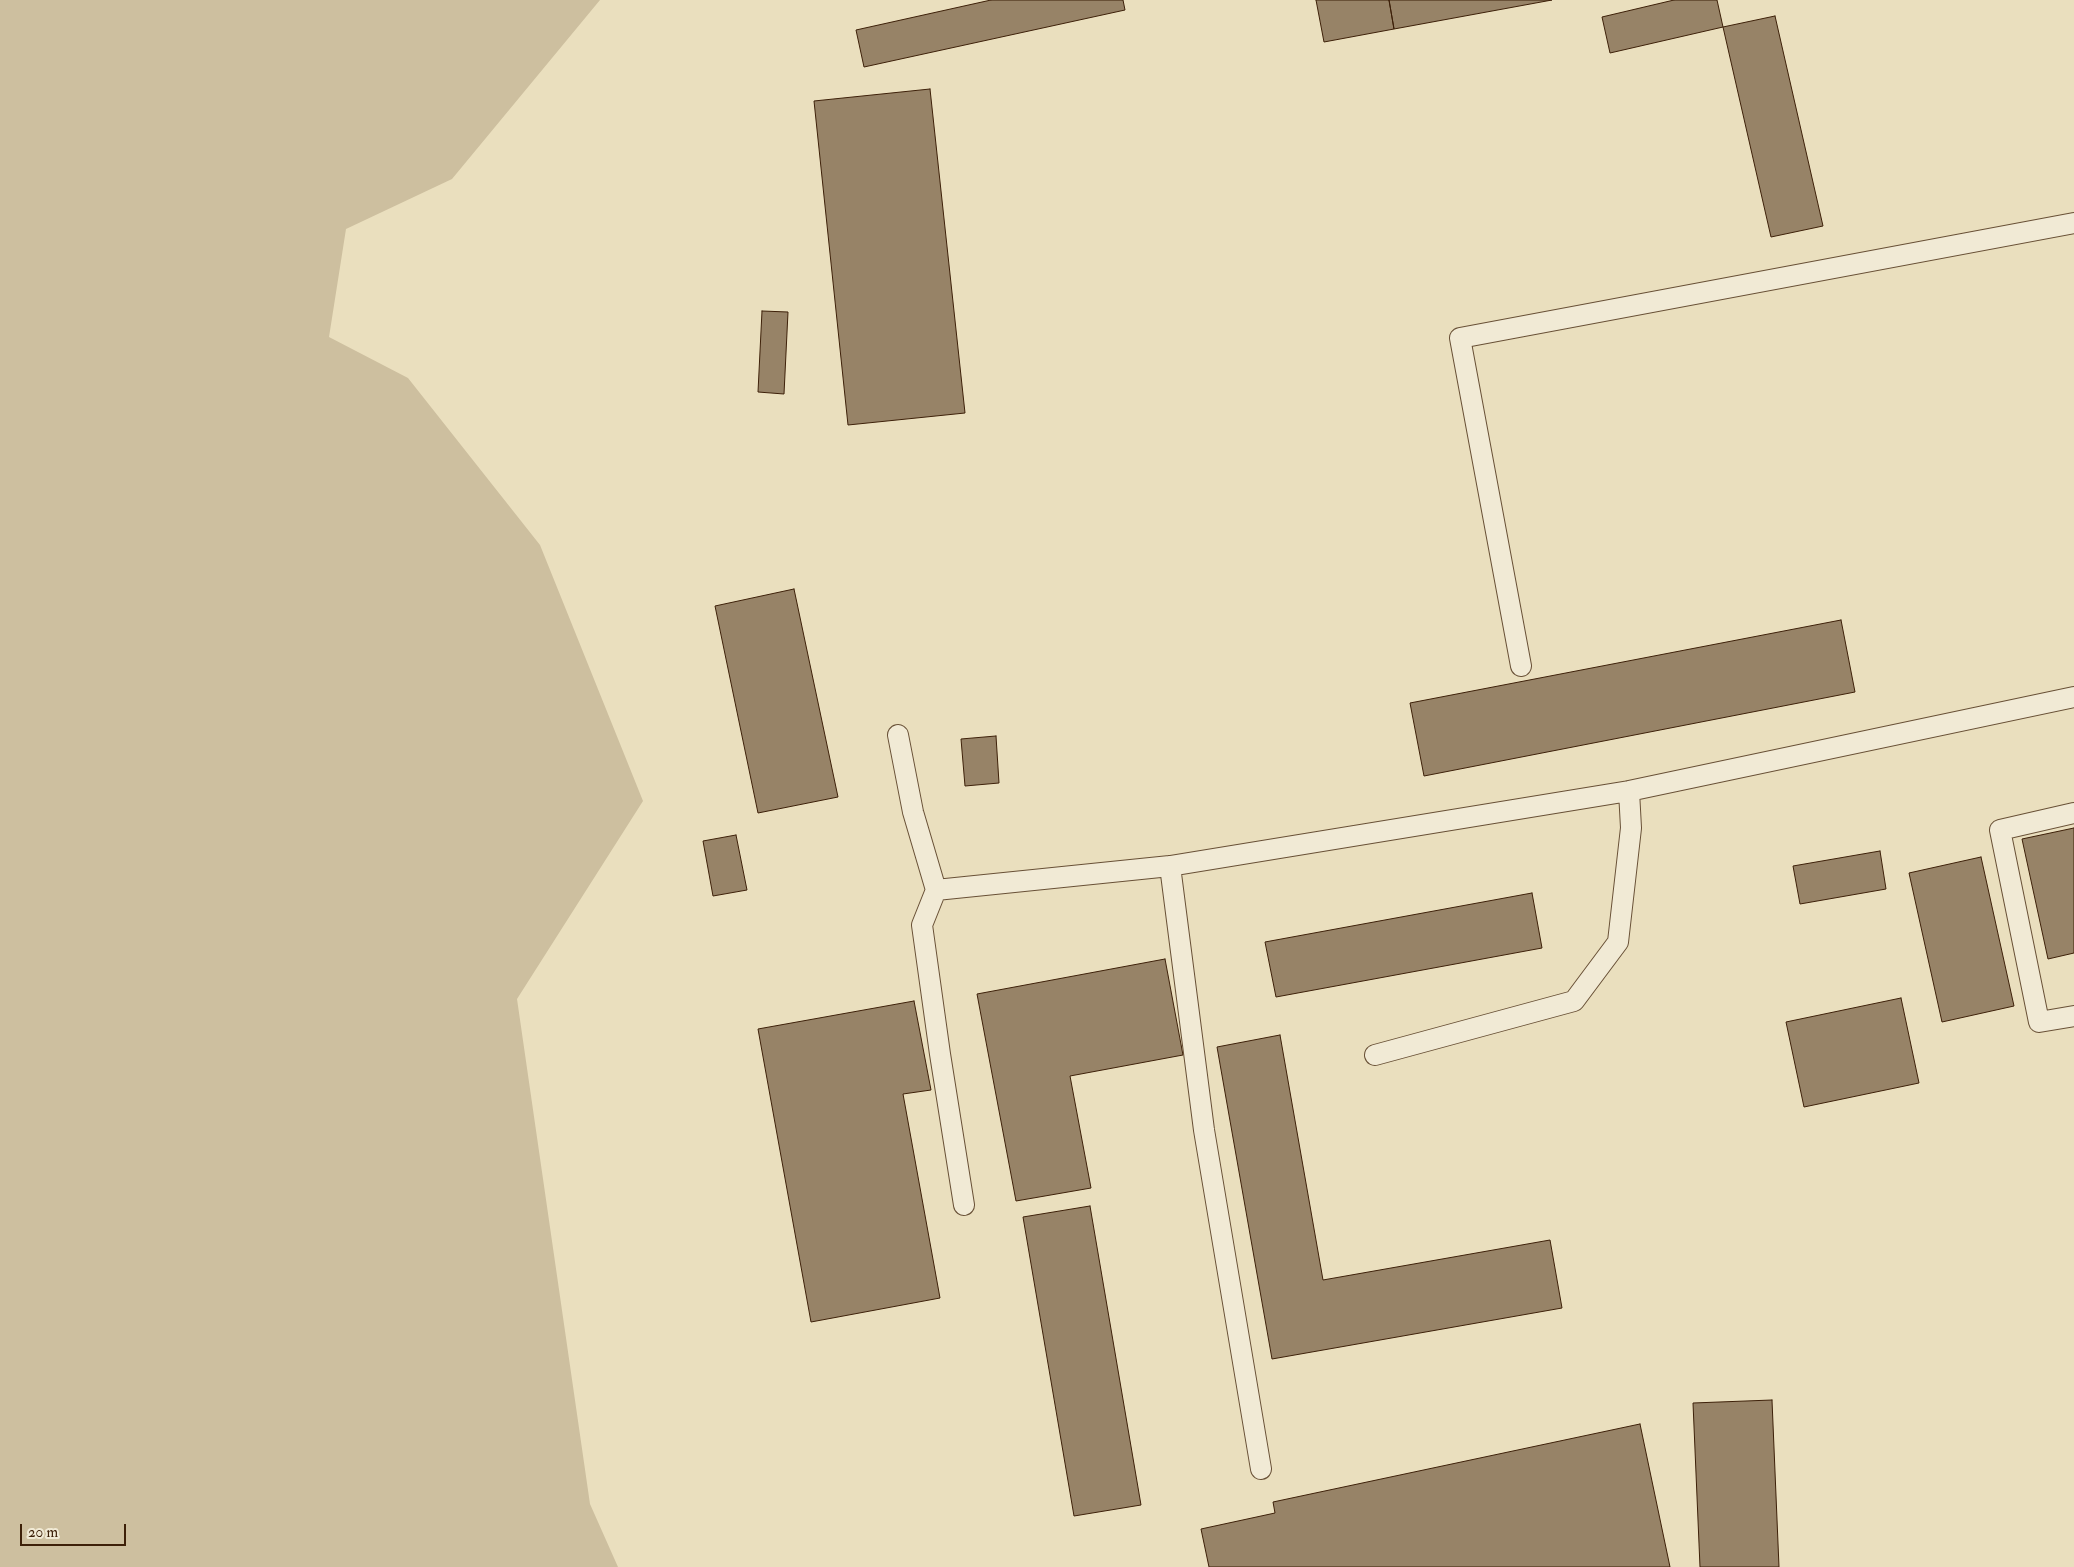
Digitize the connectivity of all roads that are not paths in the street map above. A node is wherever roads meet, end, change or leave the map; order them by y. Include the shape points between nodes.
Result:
1 (2074, 223) edge
2 (1520, 666) dead end
3 (2074, 697) edge
4 (898, 735) dead end
5 (1630, 791) junction
6 (2074, 813) edge
7 (1170, 866) junction
8 (936, 890) junction
9 (2074, 1016) edge
10 (1375, 1055) dead end
11 (964, 1205) dead end
12 (1261, 1469) dead end

1 - 2 lane via 1460,338
3 - 5 lane
4 - 8 lane via 913,812
5 - 7 lane
5 - 10 lane via 1631,828 1618,942 1574,1001
6 - 9 lane via 2000,830 2039,1022
7 - 8 lane
7 - 12 lane via 1204,1130
8 - 11 lane via 922,925

